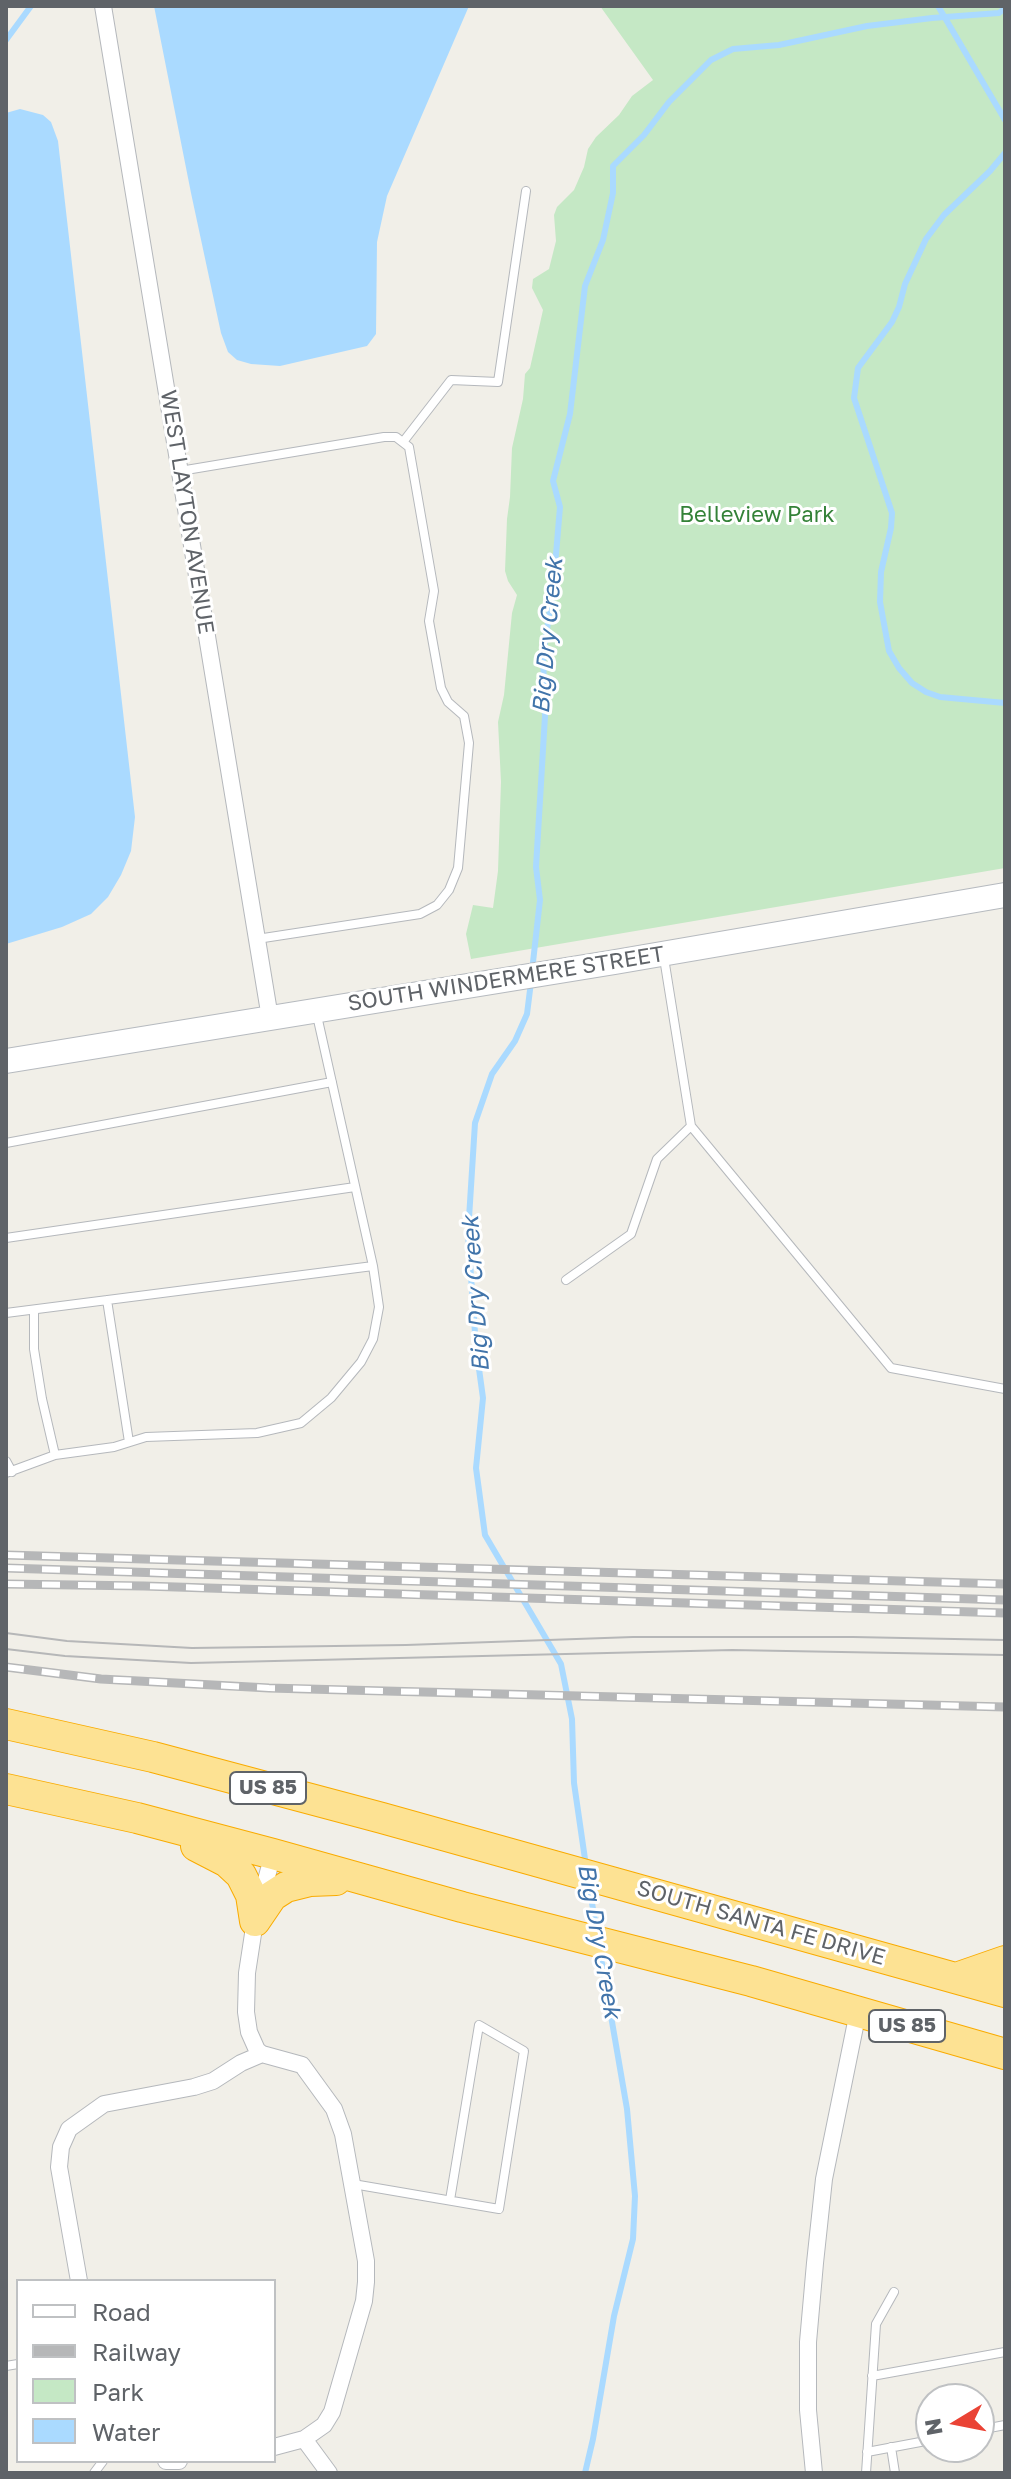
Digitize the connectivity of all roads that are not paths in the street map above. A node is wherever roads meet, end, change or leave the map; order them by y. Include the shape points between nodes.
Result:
1 (103, 6) edge
2 (526, 191) dead end
3 (403, 442) junction
4 (180, 471) junction
5 (1005, 895) edge
6 (257, 939) junction
7 (663, 954) junction
8 (316, 1011) junction
9 (270, 1018) junction
10 (6, 1061) edge
11 (332, 1082) junction
12 (691, 1126) junction
13 (6, 1143) edge
14 (355, 1187) junction
15 (6, 1238) edge
16 (373, 1266) junction
17 (566, 1280) dead end
18 (107, 1300) junction
19 (34, 1310) junction
20 (6, 1313) edge
21 (1005, 1389) edge
22 (129, 1442) junction
23 (55, 1455) junction
24 (6, 1461) edge
25 (9, 1473) edge
26 (6, 1724) edge
27 (6, 1789) edge
28 (137, 1818) junction
29 (273, 1854) junction
30 (370, 1881) junction
31 (255, 1921) junction
32 (1005, 1961) edge
33 (956, 1978) junction
34 (1005, 1992) edge
35 (858, 2012) junction
36 (262, 2054) junction
37 (1005, 2054) edge
38 (352, 2184) junction
39 (450, 2200) junction
40 (79, 2279) edge
41 (894, 2292) dead end
42 (1005, 2352) edge
43 (872, 2376) junction
44 (304, 2439) junction
45 (915, 2443) edge
46 (276, 2446) edge
47 (891, 2447) junction
48 (867, 2452) junction
49 (329, 2473) edge
50 (814, 2473) edge
51 (866, 2473) edge
52 (895, 2473) edge

1 - 4 street, WEST LAYTON AVENUE
2 - 3 lane via 498,382 451,380
3 - 4 lane via 384,437
3 - 6 lane via 409,447 434,591 429,621 441,688 464,716 469,743 458,868 437,905 420,914
4 - 6 street, WEST LAYTON AVENUE
5 - 7 street, SOUTH WINDERMERE STREET
6 - 9 street, WEST LAYTON AVENUE
7 - 8 street, SOUTH WINDERMERE STREET
7 - 12 lane
8 - 9 street, SOUTH WINDERMERE STREET
8 - 11 lane
9 - 10 street, SOUTH WINDERMERE STREET
11 - 13 lane
11 - 14 lane
12 - 17 lane via 657,1159 631,1234
12 - 21 lane via 891,1368
14 - 15 lane
14 - 16 lane
16 - 18 lane
16 - 22 lane via 379,1307 373,1339 331,1398 301,1423 257,1433
18 - 19 lane
18 - 22 lane
19 - 20 lane
19 - 23 lane via 34,1349
22 - 23 lane
23 - 25 lane
24 - 25 lane
26 - 33 highway, SOUTH SANTA FE DRIVE / US 85 via 153,1757
27 - 28 highway, US 85
28 - 29 highway, US 85
28 - 31 highway via 234,1868 249,1890
29 - 30 highway, US 85
29 - 31 street
30 - 31 highway via 296,1883 272,1896
30 - 35 highway, US 85
31 - 36 street via 246,2012 249,2032
32 - 33 highway
33 - 34 highway, SOUTH SANTA FE DRIVE / US 85
35 - 37 highway, US 85
35 - 50 street via 824,2179 815,2263 808,2342
36 - 38 street via 302,2065 334,2109
36 - 40 street via 213,2081 104,2104 69,2129 59,2167
38 - 39 lane
38 - 44 street via 366,2261 364,2301 332,2412
39 - 39 lane via 499,2209 502,2193 524,2051 479,2025
41 - 43 lane via 876,2324
42 - 43 lane
43 - 48 lane
44 - 46 street
44 - 49 street
45 - 47 lane
47 - 48 lane
47 - 52 lane
48 - 51 lane

